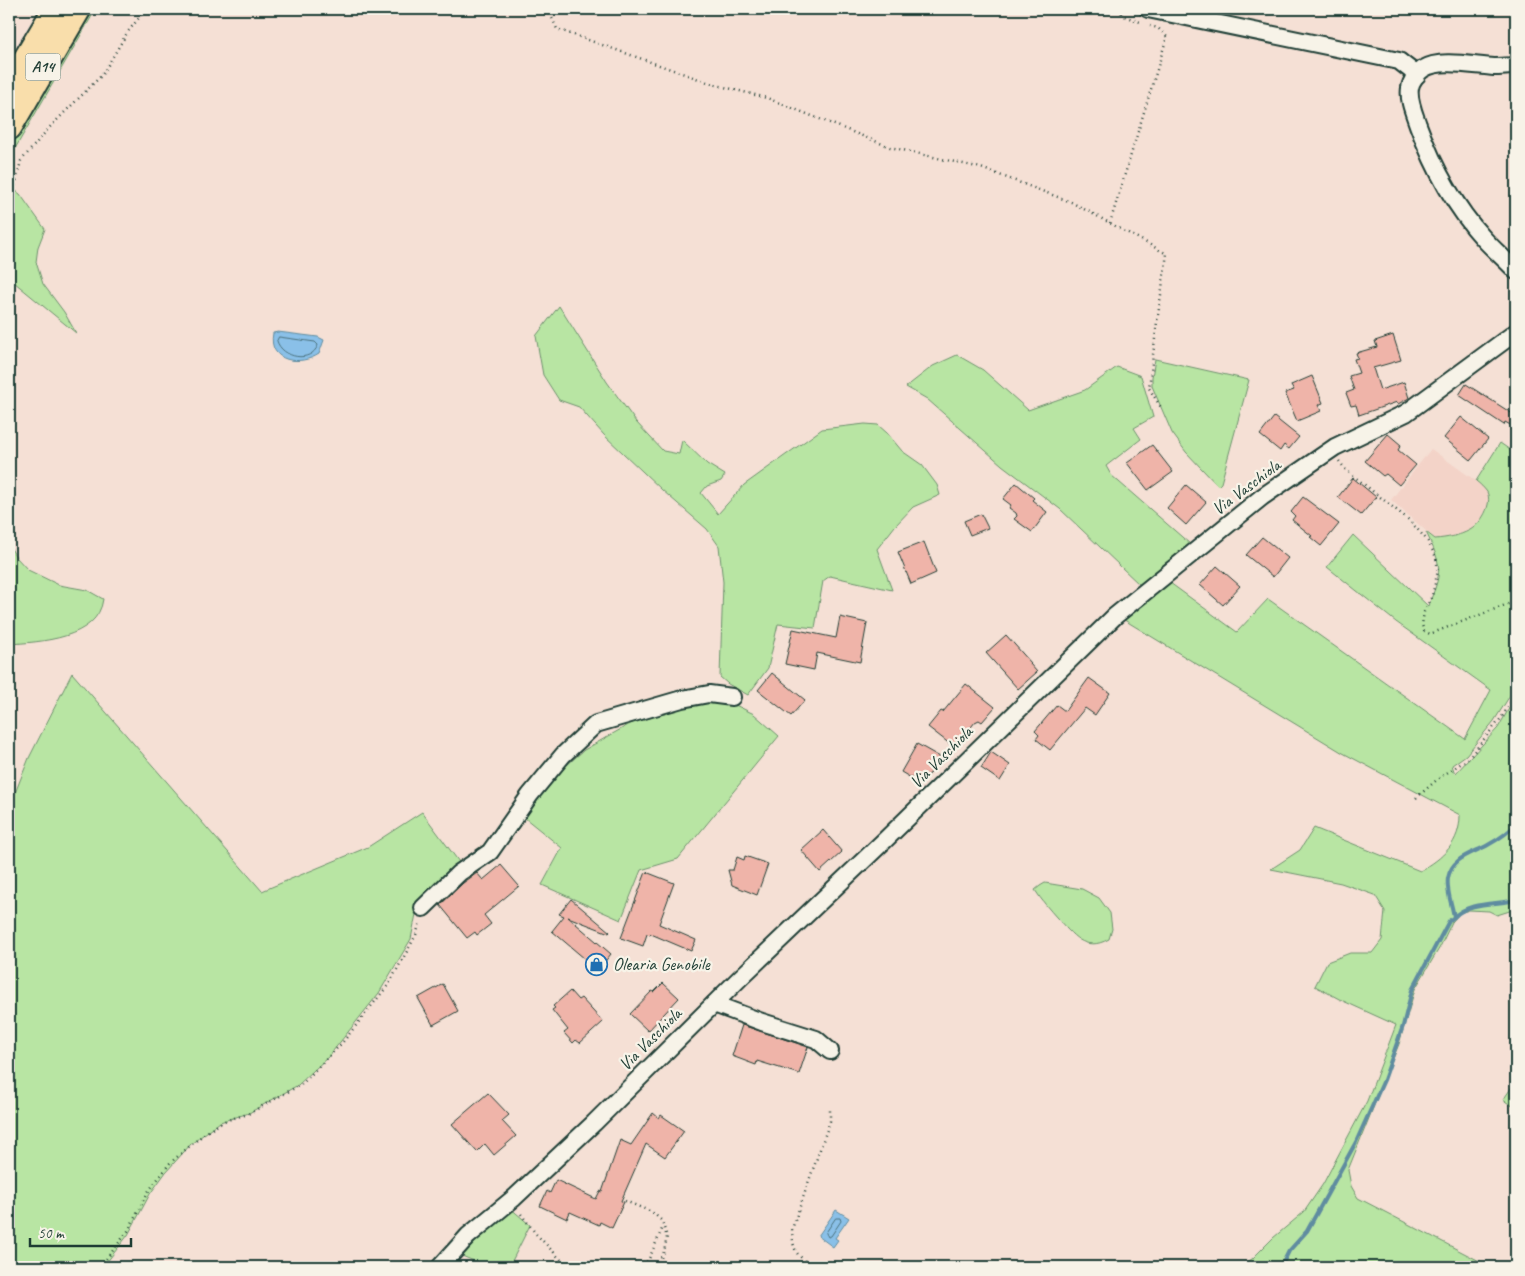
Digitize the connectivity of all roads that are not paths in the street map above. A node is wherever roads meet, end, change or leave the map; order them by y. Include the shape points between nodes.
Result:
1 (56, 9) edge
2 (78, 9) edge
3 (1144, 15) edge
4 (1516, 66) edge
5 (1417, 74) junction
6 (9, 88) edge
7 (9, 127) edge
8 (1516, 271) edge
9 (1516, 332) edge
10 (732, 697) dead end
11 (424, 908) road end
12 (714, 1004) junction
13 (830, 1051) dead end
14 (440, 1267) edge

1 - 6 highway, A14
2 - 7 highway, A14
3 - 5 street via 1399,61
4 - 5 street via 1439,65
5 - 8 street via 1410,86 1410,97 1430,158 1452,196 1483,238
9 - 12 street, Via Vaschiola via 1406,413 1330,450 1262,497 1115,616
10 - 11 street via 709,694 682,699 596,724 563,755 490,852 459,873
12 - 13 street via 816,1039
12 - 14 street, Via Vaschiola via 589,1128 468,1236

